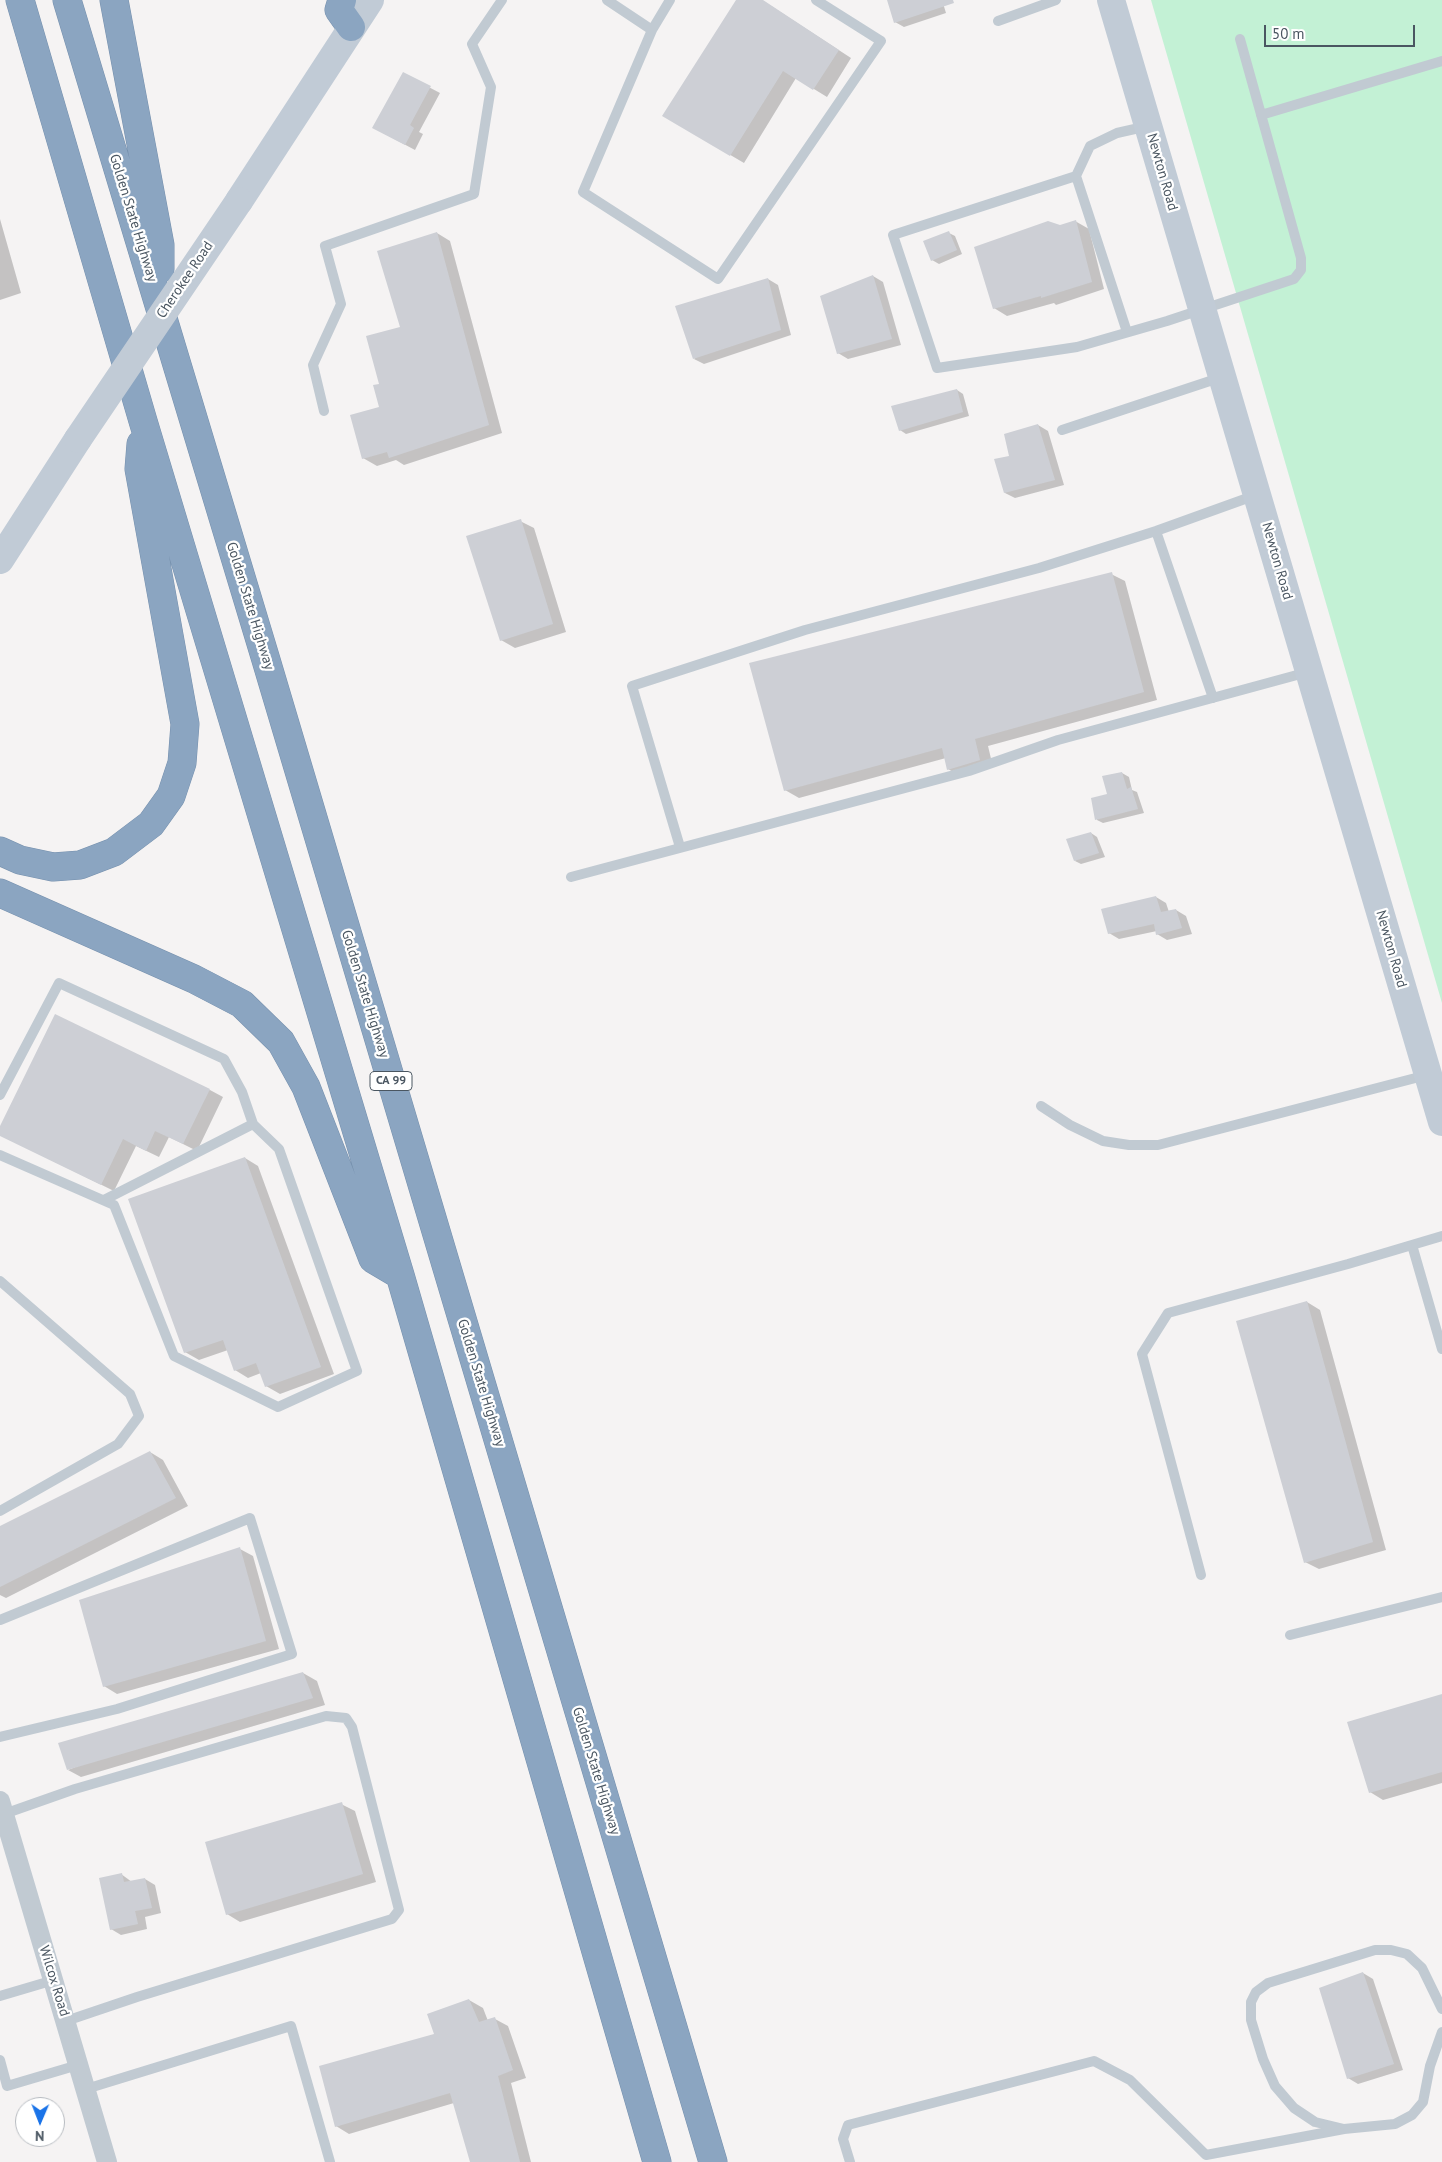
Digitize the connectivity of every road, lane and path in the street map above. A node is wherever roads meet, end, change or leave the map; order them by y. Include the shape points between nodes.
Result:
1 (20, 0) edge
2 (67, 0) edge
3 (114, 0) edge
4 (342, 0) edge
5 (370, 0) edge
6 (502, 0) edge
7 (607, 0) edge
8 (670, 0) edge
9 (816, 0) edge
10 (1056, 0) edge
11 (1111, 0) edge
12 (998, 21) dead end
13 (351, 27) junction
14 (652, 30) junction
15 (1240, 39) dead end
16 (1442, 61) edge
17 (1261, 116) junction
18 (1149, 126) junction
19 (1076, 176) junction
20 (1202, 309) junction
21 (162, 313) junction
22 (1127, 332) junction
23 (1222, 377) junction
24 (324, 412) dead end
25 (143, 421) junction
26 (1062, 430) dead end
27 (1257, 494) junction
28 (1156, 531) junction
29 (0, 560) edge
30 (1309, 672) junction
31 (1213, 698) junction
32 (680, 847) junction
33 (0, 851) edge
34 (571, 877) dead end
35 (0, 893) edge
36 (1428, 1075) junction
37 (0, 1095) edge
38 (1042, 1106) dead end
39 (1442, 1122) edge
40 (253, 1124) junction
41 (0, 1155) edge
42 (104, 1200) junction
43 (1442, 1236) edge
44 (1412, 1245) junction
45 (400, 1275) junction
46 (0, 1281) edge
47 (1442, 1349) edge
48 (0, 1511) edge
49 (1201, 1575) dead end
50 (1442, 1597) edge
51 (0, 1620) edge
52 (1290, 1635) dead end
53 (0, 1737) edge
54 (2, 1807) edge
55 (54, 1980) junction
56 (0, 1996) edge
57 (1442, 2009) edge
58 (66, 2021) junction
59 (1442, 2032) edge
60 (0, 2060) edge
61 (78, 2064) junction
62 (86, 2089) junction
63 (1344, 2129) junction
64 (108, 2162) edge
65 (330, 2162) edge
66 (657, 2162) edge
67 (713, 2162) edge
68 (850, 2162) edge

1 - 25 highway
2 - 21 highway, Golden State Highway / CA 99
3 - 21 highway via 160,245
4 - 13 highway via 339,10
5 - 13 street, Cherokee Road
6 - 24 lane via 472,44 491,87 474,194 324,246 341,304 313,365
7 - 14 lane
8 - 14 lane
9 - 14 lane via 881,40 718,279 583,192
10 - 12 lane
11 - 18 street, Newton Road
13 - 29 street, Cherokee Road, bridge
15 - 17 lane
16 - 17 lane
17 - 20 lane via 1301,258 1301,270 1294,279
18 - 19 lane via 1117,133 1090,146
18 - 20 street, Newton Road
19 - 22 lane
19 - 22 lane via 893,235 937,368 1077,347
20 - 22 lane
20 - 23 street, Newton Road
21 - 67 highway, Golden State Highway / CA 99
23 - 26 lane
23 - 27 street, Newton Road
25 - 33 highway via 139,469 185,724 182,763 171,796 151,824 114,852 80,865 53,867 20,860
25 - 45 highway
27 - 28 lane
27 - 30 street, Newton Road
28 - 31 lane
28 - 32 lane via 1039,568 805,630 632,686
30 - 31 lane
30 - 36 street, Newton Road
31 - 32 lane via 1058,740 969,772
32 - 34 lane
35 - 45 highway via 194,979 242,1004 280,1042 306,1087 373,1259
36 - 38 lane via 1158,1145 1103,1141 1070,1125
36 - 39 street, Newton Road
37 - 40 lane via 59,983 224,1059 242,1092
40 - 42 lane
40 - 42 lane via 279,1149 357,1371 278,1407 174,1356 114,1205
41 - 42 lane
43 - 44 lane
44 - 47 lane
44 - 49 lane via 1168,1314 1162,1322 1142,1354
45 - 66 highway
46 - 48 lane via 130,1394 139,1416 118,1444
50 - 52 lane
51 - 53 lane via 250,1518 292,1654 117,1710
54 - 55 street, Wilcox Road
54 - 58 lane via 326,1716 346,1718 352,1727 399,1910 392,1919
55 - 56 lane
55 - 58 street, Wilcox Road
57 - 63 lane via 1422,1968 1407,1954 1391,1950 1375,1950 1268,1983 1256,1992 1251,2002 1251,2020 1275,2086 1294,2108 1315,2122
58 - 61 street, Wilcox Road
59 - 63 lane via 1430,2066 1423,2102 1412,2115 1395,2124
60 - 61 lane via 7,2086
61 - 62 street, Wilcox Road
62 - 64 street, Wilcox Road
62 - 65 lane via 291,2026
63 - 68 lane via 1206,2155 1130,2080 1094,2061 848,2125 843,2140

